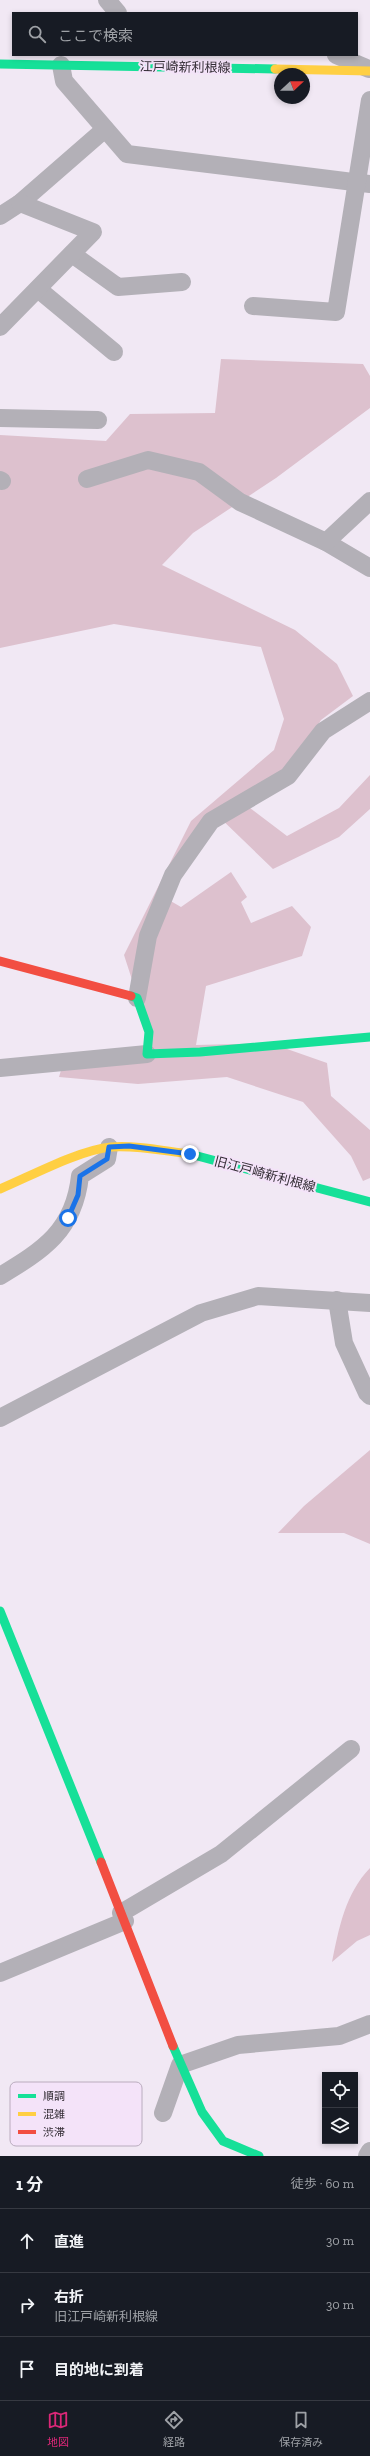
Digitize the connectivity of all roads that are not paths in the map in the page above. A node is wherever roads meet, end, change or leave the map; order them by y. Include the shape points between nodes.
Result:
1 (107, 0) edge
2 (117, 12) edge
3 (338, 56) edge
4 (0, 64) edge
5 (61, 65) junction
6 (370, 70) edge
7 (370, 100) edge
8 (105, 130) junction
9 (363, 183) edge
10 (20, 203) junction
11 (0, 216) edge
12 (72, 254) junction
13 (182, 282) dead end
14 (38, 289) junction
15 (253, 306) dead end
16 (0, 327) edge
17 (114, 352) dead end
18 (0, 418) edge
19 (98, 420) dead end
20 (87, 479) dead end
21 (370, 501) edge
22 (326, 542) junction
23 (370, 568) edge
24 (366, 708) edge
25 (0, 960) edge
26 (137, 998) junction
27 (370, 1037) edge
28 (147, 1054) junction
29 (0, 1068) edge
30 (109, 1147) junction
31 (0, 1189) edge
32 (370, 1202) edge
33 (0, 1276) edge
34 (337, 1300) junction
35 (370, 1303) edge
36 (370, 1396) edge
37 (0, 1418) edge
38 (0, 1611) edge
39 (351, 1749) dead end
40 (123, 1917) junction
41 (0, 1972) edge
42 (370, 2024) edge
43 (180, 2065) junction
44 (163, 2113) dead end
45 (370, 2151) edge
46 (259, 2156) edge
47 (367, 2156) edge

1 - 2 street
3 - 6 street
4 - 5 street, 江戸崎新利根線
5 - 6 street, 江戸崎新利根線
5 - 8 street via 64,81
7 - 9 street
8 - 9 street via 126,154
8 - 10 street
9 - 15 street via 336,312
10 - 11 street
10 - 12 street via 93,232
12 - 13 street via 118,287
12 - 14 street
14 - 16 street
14 - 17 street
18 - 19 street
20 - 22 street via 148,460 199,472 240,502
21 - 22 street
22 - 23 street
24 - 26 street via 323,731 288,776 211,821 173,875 148,936
25 - 26 street
26 - 28 street via 149,1032
27 - 28 street via 200,1052
28 - 29 street
30 - 31 street, 旧江戸崎新利根線 via 81,1155
30 - 32 street, 旧江戸崎新利根線 via 136,1146 190,1154
30 - 33 street via 107,1159 80,1176 78,1195 58,1235 32,1257
34 - 35 street
34 - 36 street via 344,1343
34 - 37 street via 258,1296 201,1313
38 - 40 street
39 - 40 street via 221,1854
40 - 41 street
40 - 43 street
42 - 43 street via 339,2036 238,2045
43 - 44 street
43 - 46 street via 202,2112 224,2141
45 - 47 street

